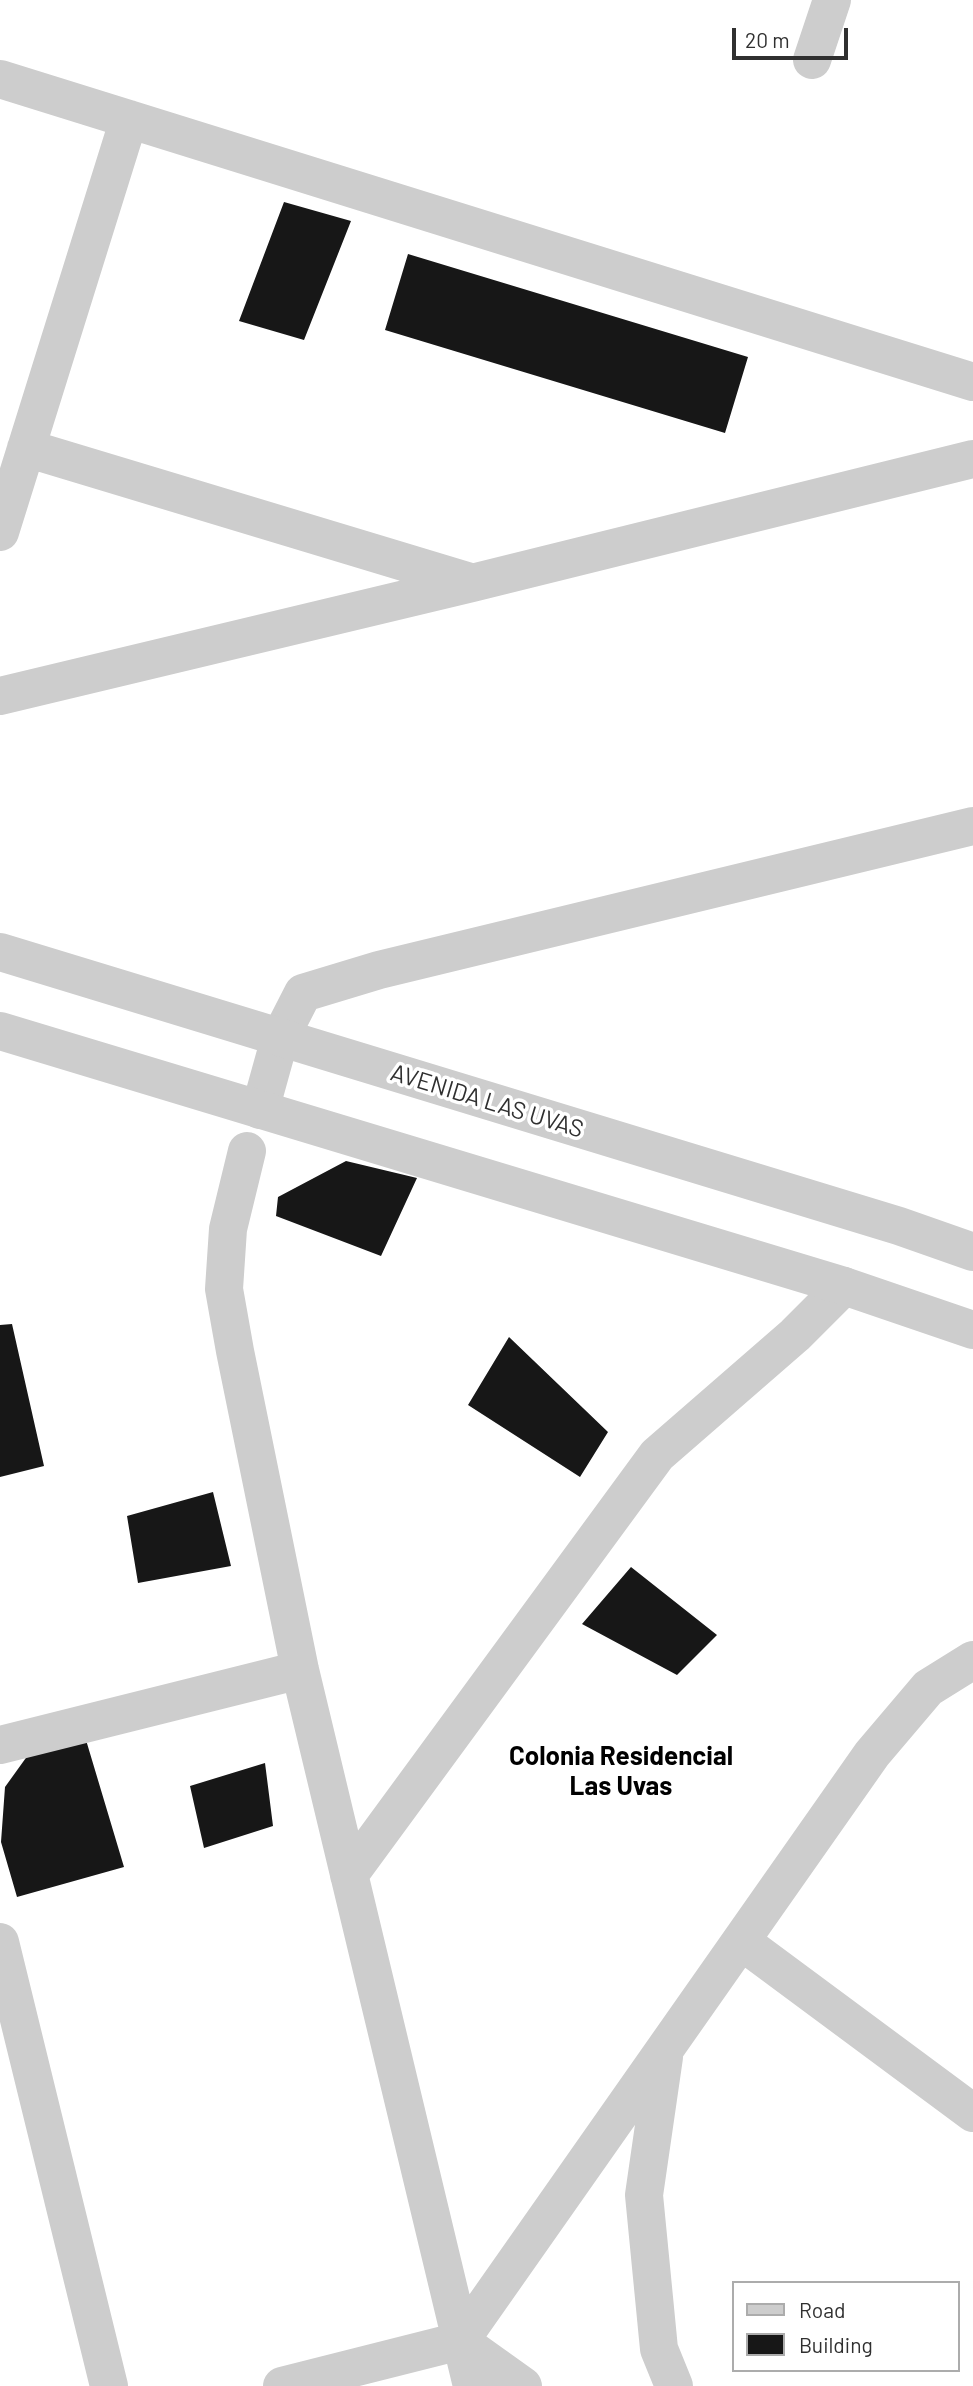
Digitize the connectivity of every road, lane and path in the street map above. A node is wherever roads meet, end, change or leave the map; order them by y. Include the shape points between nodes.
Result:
1 (832, 0) edge
2 (812, 60) dead end
3 (0, 79) edge
4 (129, 119) junction
5 (973, 382) edge
6 (26, 448) junction
7 (973, 459) edge
8 (0, 532) edge
9 (472, 583) junction
10 (0, 696) edge
11 (973, 826) edge
12 (0, 952) edge
13 (0, 1031) edge
14 (280, 1038) junction
15 (260, 1110) junction
16 (247, 1151) dead end
17 (973, 1252) edge
18 (844, 1286) junction
19 (973, 1330) edge
20 (973, 1660) edge
21 (300, 1670) junction
22 (0, 1745) edge
23 (349, 1875) junction
24 (741, 1941) junction
25 (0, 1942) edge
26 (666, 2048) junction
27 (973, 2113) edge
28 (460, 2341) junction
29 (109, 2386) edge
30 (282, 2386) edge
31 (472, 2386) edge
32 (523, 2386) edge
33 (674, 2386) edge

1 - 2 street
3 - 4 street
4 - 5 street
4 - 6 street
6 - 8 street
6 - 9 street
7 - 9 street
9 - 10 street
11 - 14 street via 379,970 303,993
12 - 14 street, AVENIDA LAS UVAS
13 - 15 street
14 - 15 street
14 - 17 street, AVENIDA LAS UVAS
15 - 18 street
16 - 21 street via 228,1229 224,1289
18 - 19 street
18 - 23 street via 657,1455
20 - 24 street via 928,1688 872,1754
21 - 22 street
21 - 23 street
23 - 28 street
24 - 26 street
24 - 27 street
25 - 29 street
26 - 28 street
26 - 33 street via 644,2196 659,2349
28 - 30 street
28 - 31 street
28 - 32 street

